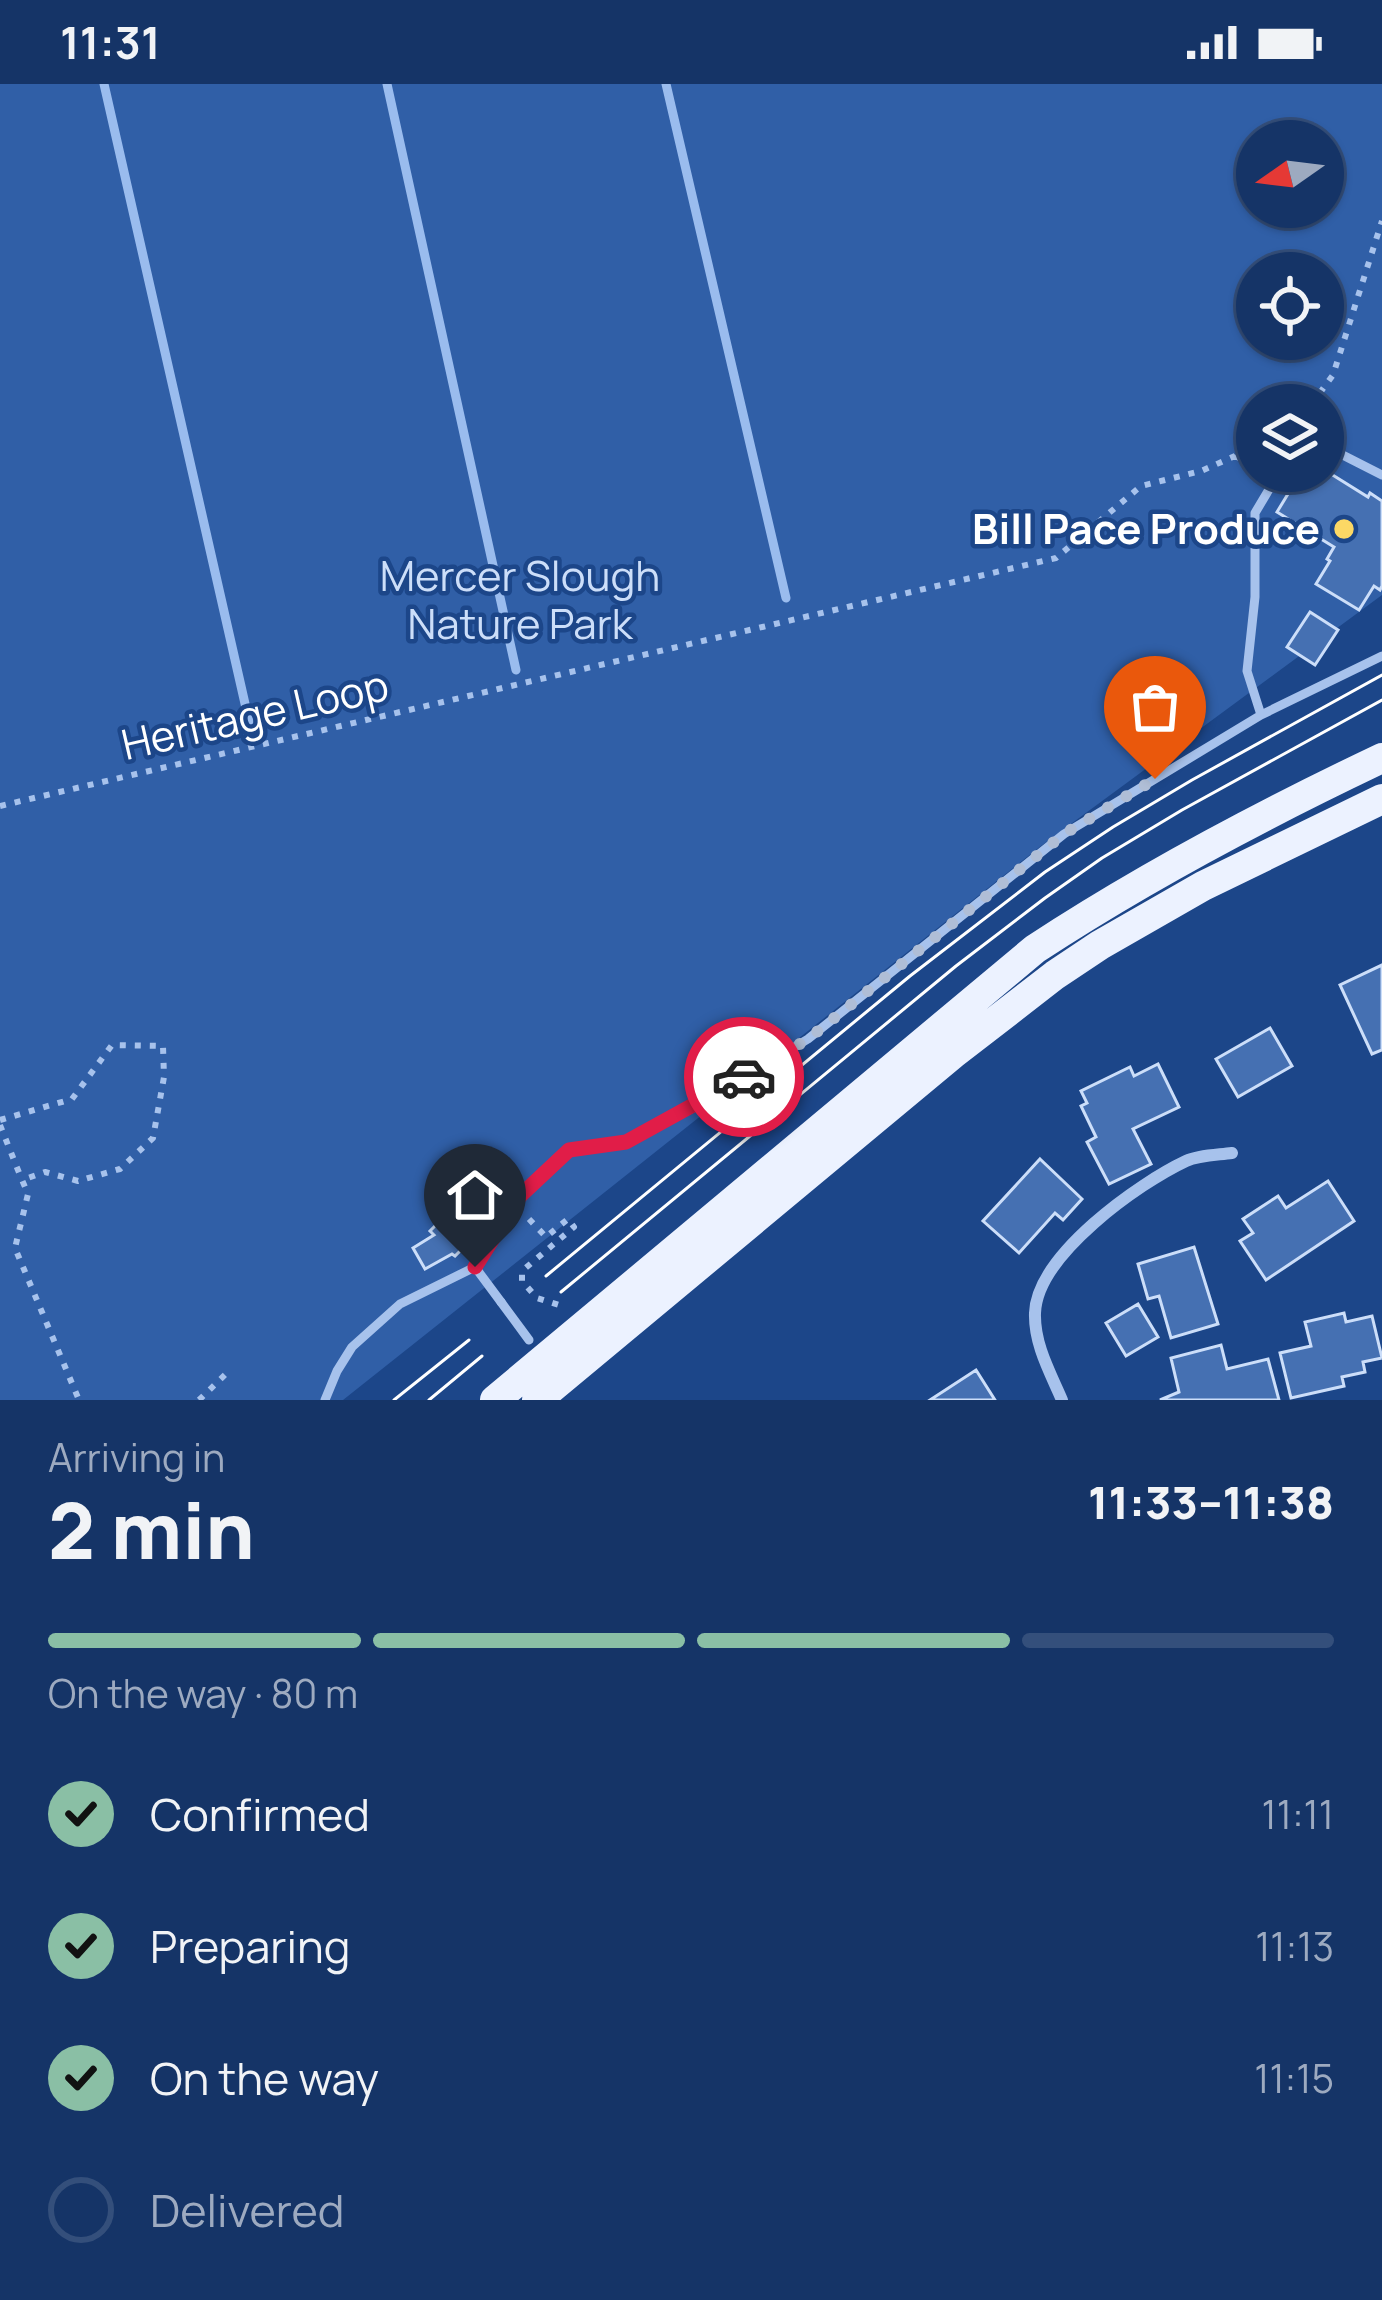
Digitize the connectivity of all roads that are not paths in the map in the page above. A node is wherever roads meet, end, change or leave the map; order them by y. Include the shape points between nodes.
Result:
1 (1344, 456) edge
2 (1382, 475) edge
3 (1267, 492) edge
4 (1382, 656) edge
5 (1261, 715) junction
6 (1382, 758) edge
7 (1382, 799) edge
8 (1232, 1153) dead end
9 (475, 1267) junction
10 (537, 1350) junction
11 (325, 1400) edge
12 (494, 1400) edge
13 (537, 1400) edge
14 (1062, 1400) edge

1 - 2 lane
3 - 5 lane via 1255,512 1247,671
4 - 5 lane
5 - 9 lane via 1064,834 808,1039 626,1142 569,1150 520,1196
6 - 10 main road via 1202,848 1035,949
7 - 13 main road via 1202,886 1054,975
8 - 14 street via 1190,1158 1121,1201 1081,1233 1046,1278 1035,1308 1038,1342
9 - 10 lane, bridge
9 - 11 lane via 381,1320 352,1347
10 - 12 main road

